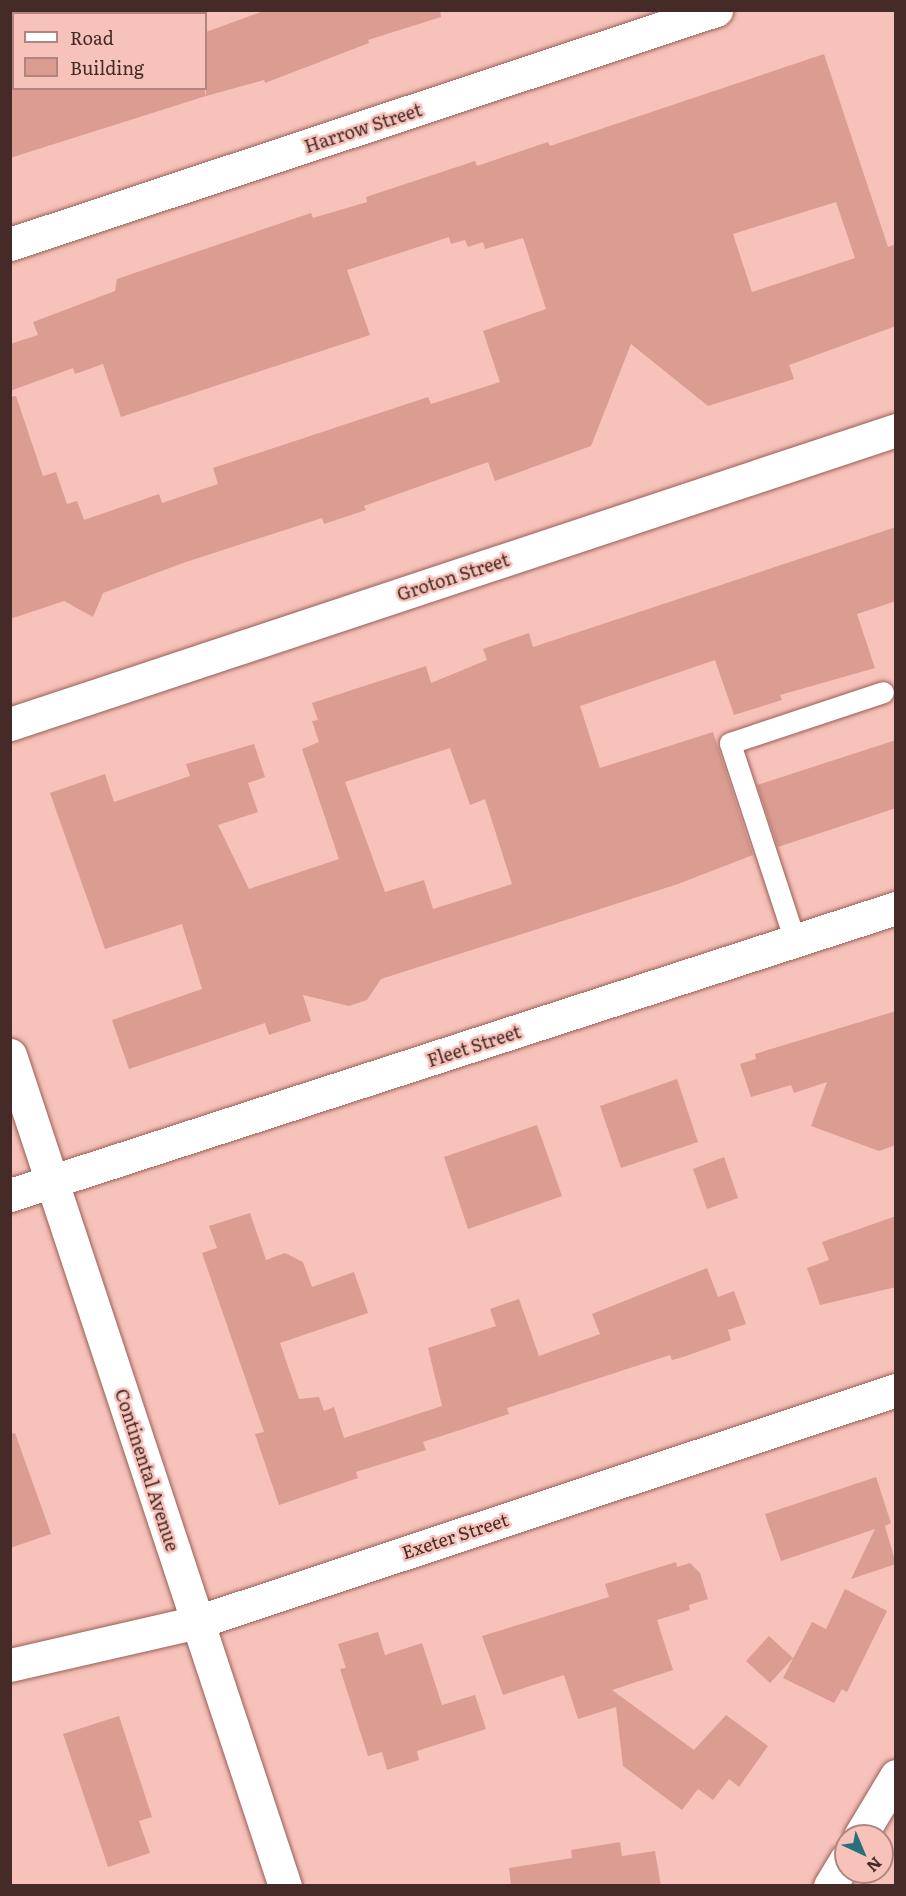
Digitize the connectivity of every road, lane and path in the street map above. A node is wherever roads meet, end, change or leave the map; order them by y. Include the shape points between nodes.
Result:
1 (716, 10) edge
2 (10, 244) edge
3 (896, 430) edge
4 (883, 692) dead end
5 (10, 724) edge
6 (896, 908) edge
7 (795, 941) junction
8 (10, 1055) edge
9 (53, 1183) junction
10 (10, 1195) edge
11 (896, 1390) edge
12 (197, 1622) junction
13 (10, 1665) edge
14 (896, 1776) edge
15 (867, 1824) edge
16 (285, 1886) edge

1 - 2 street, Harrow Street
3 - 5 street, Groton Street
4 - 7 lane via 730,743
6 - 7 street, Fleet Street
7 - 9 street, Fleet Street
8 - 9 street, Continental Avenue
9 - 10 street, Fleet Street
9 - 12 street, Continental Avenue
11 - 12 street, Exeter Street
12 - 13 street, Exeter Street
12 - 16 street, Continental Avenue
14 - 15 street

